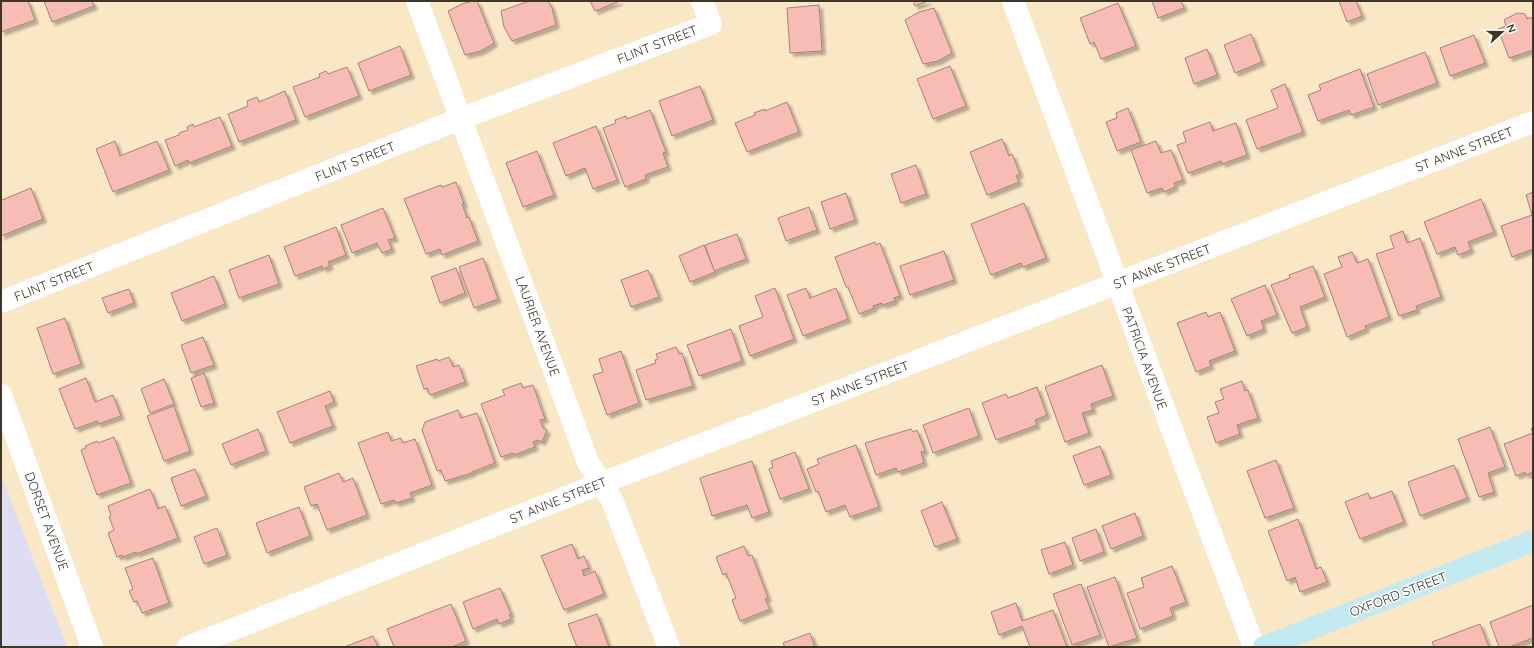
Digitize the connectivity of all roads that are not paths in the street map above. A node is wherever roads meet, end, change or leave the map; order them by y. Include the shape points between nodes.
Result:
1 (417, 1) edge
2 (702, 1) edge
3 (1014, 1) edge
4 (460, 119) junction
5 (1533, 122) edge
6 (1117, 283) junction
7 (1, 302) edge
8 (1, 395) edge
9 (602, 483) junction
10 (1533, 541) edge
11 (92, 647) edge
12 (188, 647) edge
13 (669, 647) edge
14 (1254, 647) edge
15 (1264, 647) edge

1 - 4 street, LAURIER AVENUE
2 - 4 street, FLINT STREET via 711,24
3 - 6 street, PATRICIA AVENUE
4 - 7 street, FLINT STREET
4 - 9 street, LAURIER AVENUE via 588,462
5 - 6 street, ST ANNE STREET
6 - 9 street, ST ANNE STREET
6 - 14 street, PATRICIA AVENUE
8 - 11 street, DORSET AVENUE
9 - 12 street, ST ANNE STREET
9 - 13 street, LAURIER AVENUE via 612,500
10 - 15 main road, OXFORD STREET

